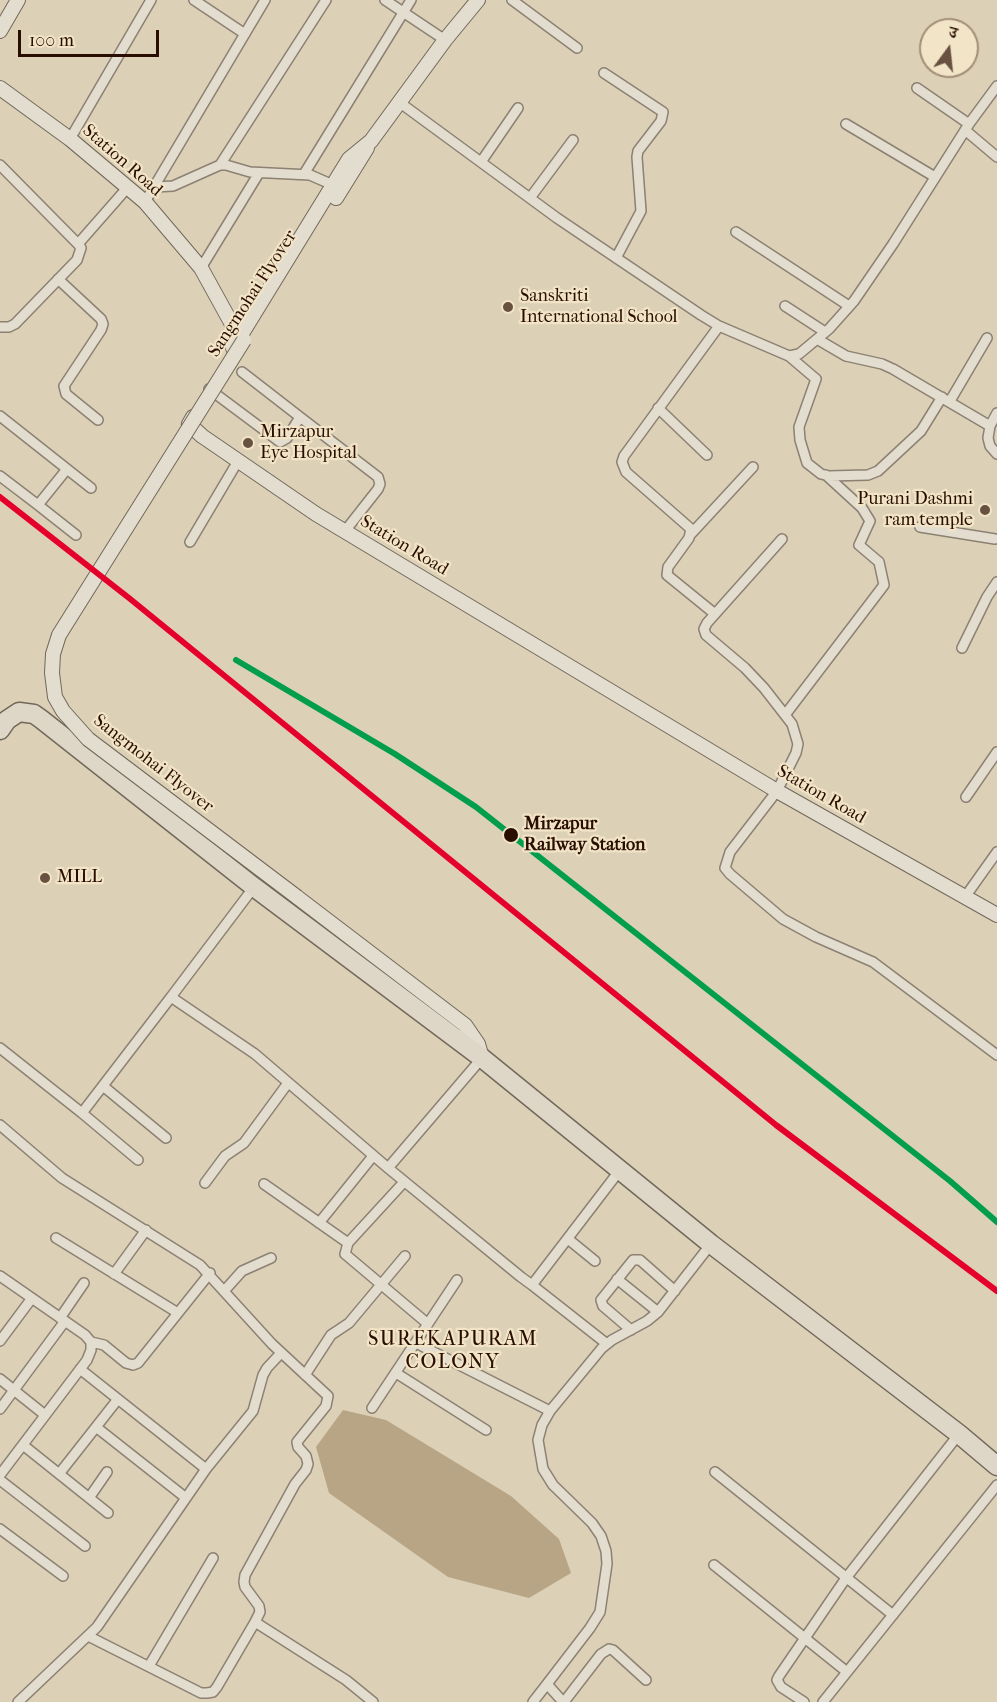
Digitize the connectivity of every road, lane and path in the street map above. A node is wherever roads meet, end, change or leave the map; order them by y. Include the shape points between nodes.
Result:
1 (18, 0) edge
2 (151, 0) edge
3 (194, 0) edge
4 (265, 0) edge
5 (326, 0) edge
6 (385, 0) edge
7 (411, 0) edge
8 (478, 0) edge
9 (512, 0) edge
10 (403, 12) junction
11 (0, 31) edge
12 (245, 34) junction
13 (445, 40) junction
14 (577, 48) dead end
15 (604, 73) dead end
16 (997, 86) edge
17 (0, 88) edge
18 (917, 88) dead end
19 (399, 102) junction
20 (518, 108) dead end
21 (846, 124) dead end
22 (967, 127) junction
23 (70, 139) junction
24 (573, 140) dead end
25 (371, 141) junction
26 (997, 157) edge
27 (481, 162) junction
28 (0, 165) edge
29 (220, 165) junction
30 (260, 173) junction
31 (304, 174) junction
32 (935, 177) junction
33 (333, 185) junction
34 (128, 187) junction
35 (154, 187) junction
36 (530, 198) junction
37 (145, 202) junction
38 (736, 232) dead end
39 (78, 244) junction
40 (616, 258) junction
41 (201, 268) junction
42 (58, 279) junction
43 (786, 306) dead end
44 (849, 306) junction
45 (719, 326) junction
46 (0, 327) edge
47 (825, 332) junction
48 (987, 338) dead end
49 (241, 339) junction
50 (817, 339) junction
51 (789, 356) junction
52 (242, 372) dead end
53 (209, 389) junction
54 (946, 399) junction
55 (658, 408) junction
56 (997, 413) edge
57 (0, 416) edge
58 (300, 417) junction
59 (98, 420) dead end
60 (990, 426) junction
61 (997, 454) edge
62 (707, 455) dead end
63 (238, 461) junction
64 (753, 467) dead end
65 (68, 469) junction
66 (826, 475) junction
67 (0, 476) edge
68 (91, 488) dead end
69 (38, 505) junction
70 (920, 527) dead end
71 (345, 531) junction
72 (691, 534) junction
73 (76, 535) dead end
74 (782, 539) dead end
75 (996, 539) edge
76 (190, 542) dead end
77 (997, 582) edge
78 (714, 614) junction
79 (962, 648) dead end
80 (785, 716) junction
81 (0, 730) edge
82 (996, 756) edge
83 (777, 791) junction
84 (966, 797) dead end
85 (997, 852) edge
86 (254, 887) junction
87 (965, 897) junction
88 (997, 915) edge
89 (171, 997) junction
90 (0, 1048) edge
91 (997, 1055) edge
92 (482, 1058) junction
93 (288, 1083) junction
94 (103, 1086) junction
95 (82, 1113) junction
96 (0, 1125) edge
97 (166, 1138) dead end
98 (373, 1156) junction
99 (138, 1160) dead end
100 (388, 1168) junction
101 (620, 1170) junction
102 (404, 1182) junction
103 (205, 1183) dead end
104 (264, 1184) dead end
105 (319, 1223) junction
106 (146, 1230) junction
107 (56, 1238) dead end
108 (568, 1239) junction
109 (348, 1243) junction
110 (711, 1244) junction
111 (405, 1256) dead end
112 (271, 1258) dead end
113 (595, 1261) dead end
114 (210, 1273) junction
115 (114, 1274) junction
116 (617, 1278) junction
117 (1, 1280) edge
118 (458, 1280) dead end
119 (84, 1283) dead end
120 (382, 1285) junction
121 (532, 1285) junction
122 (225, 1290) junction
123 (675, 1291) junction
124 (32, 1299) junction
125 (658, 1312) junction
126 (178, 1313) junction
127 (63, 1320) junction
128 (428, 1324) junction
129 (631, 1329) junction
130 (0, 1341) edge
131 (91, 1342) junction
132 (416, 1342) junction
133 (607, 1344) junction
134 (281, 1353) junction
135 (80, 1369) junction
136 (396, 1372) junction
137 (305, 1375) junction
138 (0, 1379) edge
139 (14, 1390) junction
140 (118, 1399) junction
141 (372, 1408) dead end
142 (0, 1409) edge
143 (550, 1411) junction
144 (45, 1414) junction
145 (96, 1427) junction
146 (486, 1430) dead end
147 (959, 1434) junction
148 (23, 1445) junction
149 (997, 1466) edge
150 (206, 1469) junction
151 (107, 1472) dead end
152 (715, 1472) dead end
153 (0, 1474) edge
154 (59, 1474) junction
155 (0, 1480) edge
156 (997, 1485) edge
157 (89, 1498) junction
158 (186, 1498) junction
159 (108, 1513) dead end
160 (0, 1529) edge
161 (85, 1546) dead end
162 (213, 1558) dead end
163 (714, 1565) dead end
164 (63, 1576) dead end
165 (846, 1578) junction
166 (893, 1615) junction
167 (255, 1622) junction
168 (88, 1636) junction
169 (805, 1638) junction
170 (149, 1666) junction
171 (847, 1672) junction
172 (646, 1680) dead end
173 (547, 1684) junction
174 (18, 1702) edge
175 (374, 1702) edge
176 (533, 1702) edge
177 (564, 1702) edge
178 (804, 1702) edge
179 (823, 1702) edge

1 - 11 main road
2 - 23 street
3 - 12 street
4 - 12 street
5 - 29 street
6 - 10 street
7 - 10 street
8 - 13 main road
9 - 14 street
10 - 13 street
10 - 31 street
12 - 35 street
13 - 19 main road
15 - 40 street via 663,112 661,121 638,151 641,211
16 - 22 street
17 - 23 main road, Station Road
18 - 22 street
19 - 25 main road
19 - 27 street
20 - 27 street
21 - 32 street
22 - 26 street
22 - 32 street
23 - 34 main road, Station Road
24 - 36 street
25 - 33 main road via 349,159
25 - 49 main road, Sangmohai Flyover via 304,249
27 - 36 street
28 - 39 street
29 - 30 street
29 - 35 street via 180,184
30 - 31 street
30 - 41 street
31 - 33 street
32 - 44 street
33 - 49 main road
34 - 37 main road, Station Road
34 - 39 street
35 - 37 street
36 - 40 street
37 - 41 main road, Station Road
38 - 44 street
39 - 42 street via 80,253
40 - 45 street
41 - 49 main road, Station Road
42 - 46 street via 15,324
42 - 59 street via 98,314 103,324 64,386 66,394
43 - 47 street
44 - 47 street
45 - 51 street
45 - 55 street
47 - 50 street
48 - 54 street
49 - 53 main road, Station Road
49 - 92 main road, Sangmohai Flyover, bridge via 60,635 52,654 55,697 88,739 465,1025
50 - 51 street via 799,354
50 - 54 street via 846,357 884,364
51 - 66 street via 816,380 799,427 800,440 807,463
52 - 58 street
53 - 58 street via 280,442
53 - 63 main road, Station Road via 189,424
54 - 60 street
54 - 66 street via 921,431 878,471 868,475
55 - 62 street
55 - 72 street via 624,456 623,467 688,525
56 - 60 street
57 - 65 street
58 - 71 street via 380,480 378,489
60 - 61 street via 988,438
63 - 71 main road, Station Road
63 - 76 street
64 - 72 street
65 - 68 street
65 - 69 street
66 - 80 street via 862,508 870,521 859,545 879,562 884,585
67 - 69 street
69 - 73 street
70 - 75 street
71 - 83 main road, Station Road
72 - 78 street via 668,567 667,575
74 - 78 street
77 - 79 street
78 - 80 street via 704,629 706,635 745,668
80 - 83 street via 798,744
81 - 86 highway via 12,715 34,714
82 - 84 street
83 - 87 main road, Station Road
83 - 91 street via 730,852 725,868 783,919 873,962
85 - 87 street
86 - 89 street
86 - 92 highway
87 - 88 main road, Station Road
89 - 93 street via 255,1054
89 - 94 street
90 - 95 street
92 - 100 street
92 - 101 highway
93 - 98 street
93 - 103 street via 244,1143 225,1156
94 - 95 street
94 - 97 street
95 - 99 street
96 - 106 street via 62,1178
98 - 100 street
98 - 105 street
100 - 102 street
101 - 108 street
101 - 110 highway
102 - 109 street
102 - 121 street
104 - 105 street
105 - 109 street
106 - 114 street
106 - 115 street
107 - 115 street
108 - 113 street
108 - 121 street
109 - 120 street via 345,1254
110 - 123 street
110 - 147 highway
111 - 120 street
112 - 122 street via 242,1271
114 - 122 street
114 - 126 street
115 - 126 street
116 - 123 street via 636,1259
116 - 125 street
116 - 129 street via 601,1303
117 - 124 street
118 - 128 street
119 - 127 street
120 - 128 street
120 - 137 street via 349,1323 331,1335
121 - 133 street
122 - 134 street
123 - 125 street
124 - 127 street
124 - 130 street
125 - 129 street
126 - 131 street via 133,1365
127 - 131 street
127 - 139 street
128 - 132 street
129 - 133 street
131 - 135 street via 91,1350
132 - 136 street
132 - 143 street
133 - 143 street
134 - 137 street
134 - 150 street via 267,1368 253,1411
135 - 140 street
135 - 144 street
136 - 141 street
136 - 146 street
137 - 167 street via 325,1392 328,1401 297,1442 306,1456 306,1470 246,1575 245,1587 259,1606
138 - 139 street
139 - 142 street
139 - 144 street
140 - 145 street
140 - 150 street
143 - 173 street via 538,1440 543,1469 601,1536 607,1564 600,1612
144 - 148 street
145 - 154 street
145 - 158 street
147 - 149 highway
147 - 165 street
148 - 153 street
148 - 154 street
150 - 158 street
151 - 157 street
152 - 165 street
154 - 157 street
155 - 161 street
156 - 166 street
157 - 159 street
158 - 168 street
160 - 164 street
162 - 170 street
163 - 169 street
165 - 166 street
165 - 169 street
166 - 171 street
167 - 170 street via 213,1692 201,1692
167 - 175 street
168 - 170 street
168 - 174 street
169 - 171 street
169 - 178 street via 777,1680
171 - 179 street
172 - 177 street via 609,1649
173 - 176 street
173 - 177 street

